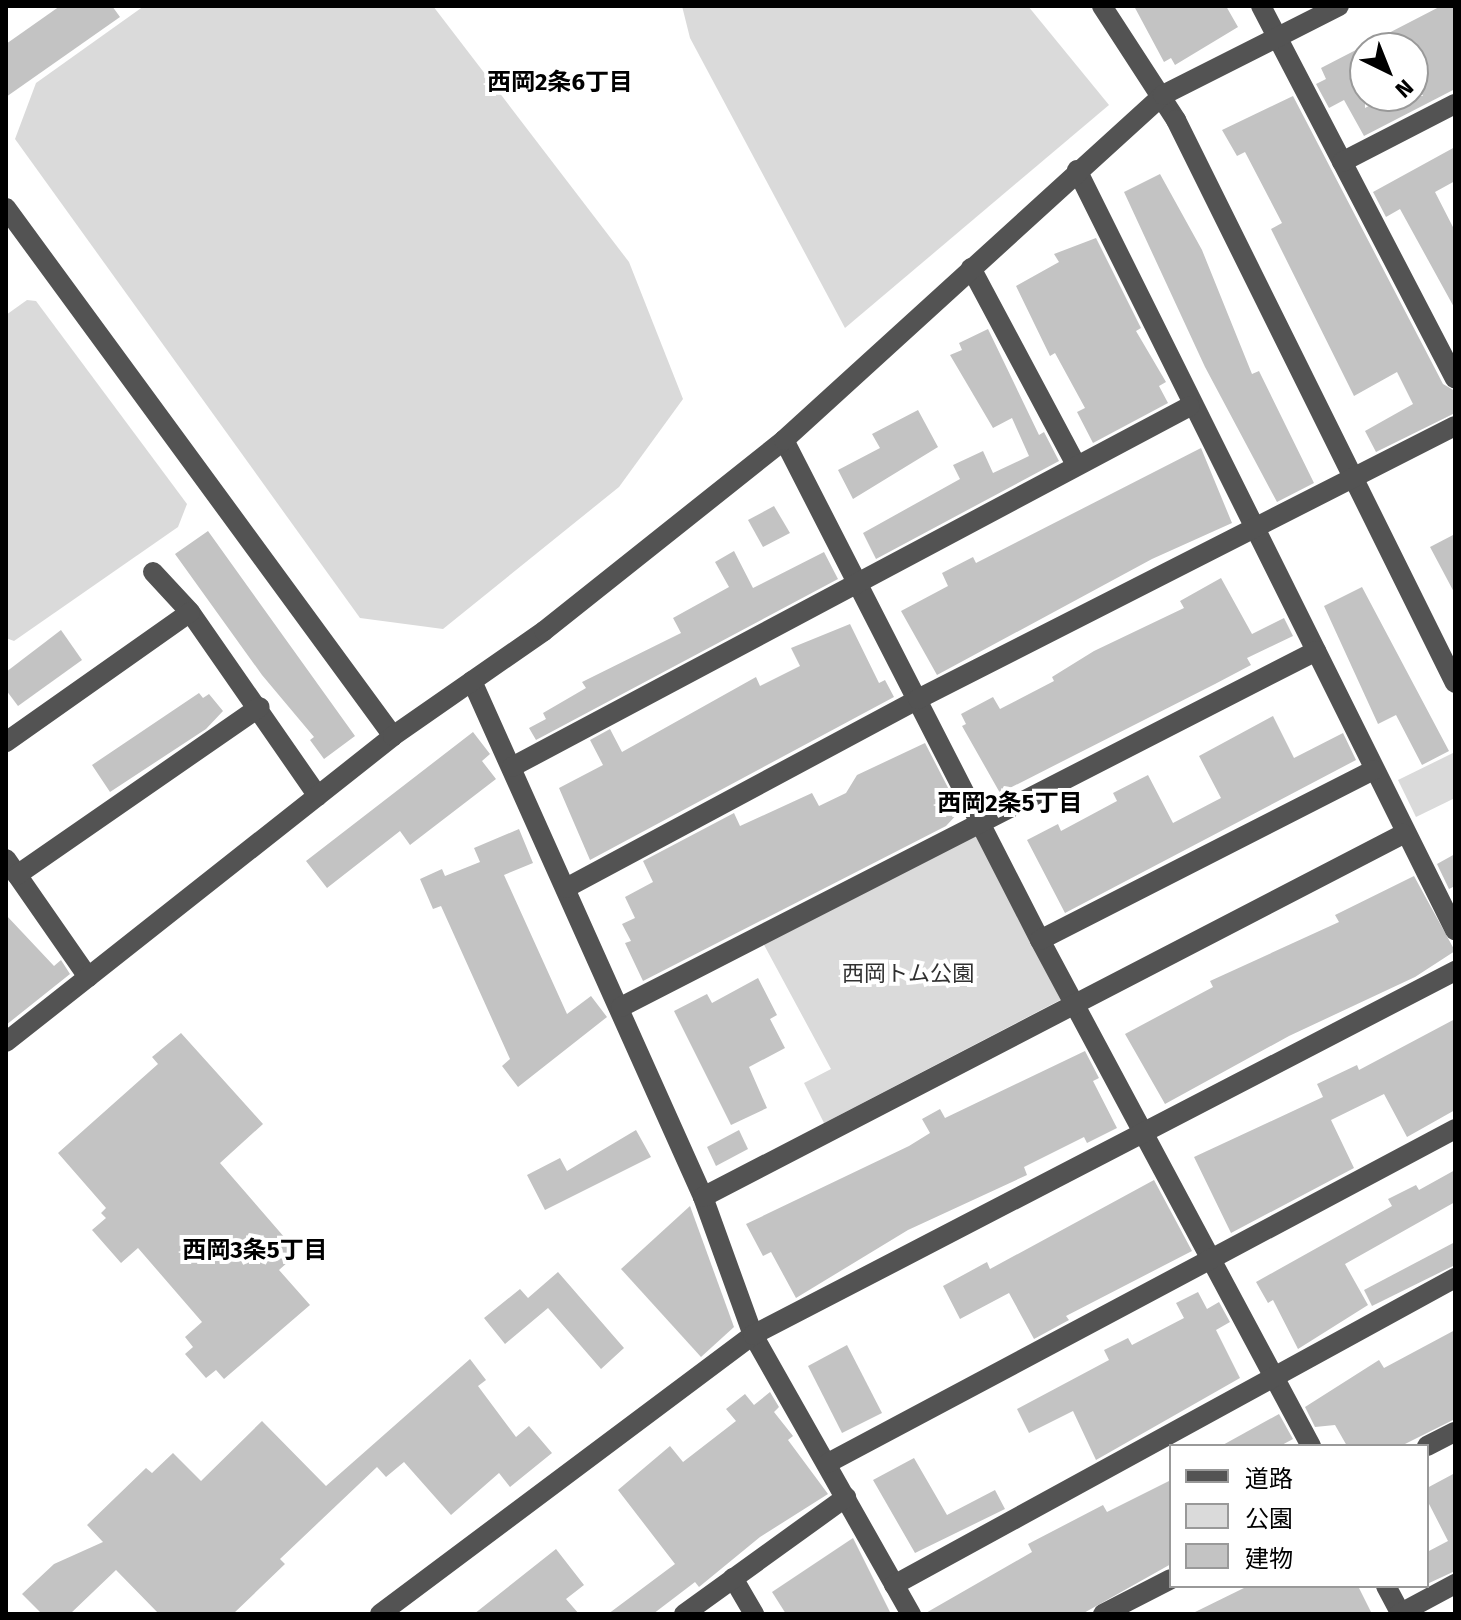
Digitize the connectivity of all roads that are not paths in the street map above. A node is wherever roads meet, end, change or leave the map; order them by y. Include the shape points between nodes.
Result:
1 (1102, 6) edge
2 (1261, 6) edge
3 (1339, 6) edge
4 (1277, 36) junction
5 (1163, 95) junction
6 (1454, 108) edge
7 (1342, 162) junction
8 (1077, 170) junction
9 (6, 208) edge
10 (971, 268) junction
11 (1455, 378) edge
12 (1190, 406) junction
13 (1455, 426) edge
14 (784, 440) junction
15 (1075, 463) junction
16 (1352, 479) junction
17 (1254, 529) junction
18 (153, 572) dead end
19 (857, 582) junction
20 (190, 612) junction
21 (1316, 651) junction
22 (472, 681) junction
23 (1455, 683) edge
24 (918, 699) junction
25 (260, 707) junction
26 (393, 736) junction
27 (6, 742) edge
28 (512, 767) junction
29 (1373, 770) junction
30 (318, 796) junction
31 (980, 822) junction
32 (1403, 834) junction
33 (12, 867) edge
34 (566, 888) junction
35 (1455, 930) edge
36 (1040, 940) junction
37 (1455, 971) edge
38 (88, 977) junction
39 (1075, 1004) junction
40 (621, 1007) junction
41 (6, 1042) edge
42 (1455, 1129) edge
43 (1145, 1132) junction
44 (703, 1197) junction
45 (1214, 1255) junction
46 (1455, 1278) edge
47 (753, 1335) junction
48 (1276, 1376) junction
49 (1455, 1432) edge
50 (1310, 1444) edge
51 (1429, 1445) edge
52 (828, 1463) junction
53 (846, 1497) junction
54 (733, 1578) junction
55 (1169, 1580) edge
56 (1455, 1584) edge
57 (894, 1585) junction
58 (1387, 1588) edge
59 (380, 1614) edge
60 (684, 1614) edge
61 (754, 1614) edge
62 (911, 1614) edge
63 (1103, 1614) edge
64 (1400, 1614) edge

1 - 5 street
2 - 4 street
3 - 4 street
4 - 5 street
4 - 7 street
5 - 8 street
5 - 16 street
6 - 7 street
7 - 11 street
8 - 10 street
8 - 12 street
9 - 26 street
10 - 14 street
10 - 15 street
12 - 15 street
12 - 17 street
13 - 16 street
14 - 19 street
14 - 22 street via 544,631
15 - 19 street
16 - 17 street
16 - 23 street
17 - 21 street
17 - 24 street
18 - 20 street
19 - 24 street
19 - 28 street
20 - 25 street
20 - 27 street
21 - 29 street
21 - 31 street
22 - 26 street
22 - 28 street
24 - 31 street
24 - 34 street
25 - 30 street
25 - 33 street
26 - 30 street
28 - 34 street
29 - 32 street
29 - 36 street
30 - 38 street
31 - 36 street
31 - 40 street
32 - 35 street
32 - 39 street
33 - 38 street
34 - 40 street
36 - 39 street
37 - 43 street
38 - 41 street
39 - 43 street
39 - 44 street
40 - 44 street
42 - 45 street
43 - 45 street
43 - 47 street
44 - 47 street
45 - 48 street
45 - 52 street
46 - 48 street
47 - 52 street
47 - 59 street
48 - 50 street
48 - 57 street
49 - 51 street
52 - 53 street
53 - 54 street
53 - 57 street
54 - 60 street
54 - 61 street
55 - 63 street
56 - 64 street
57 - 62 street
58 - 64 street

